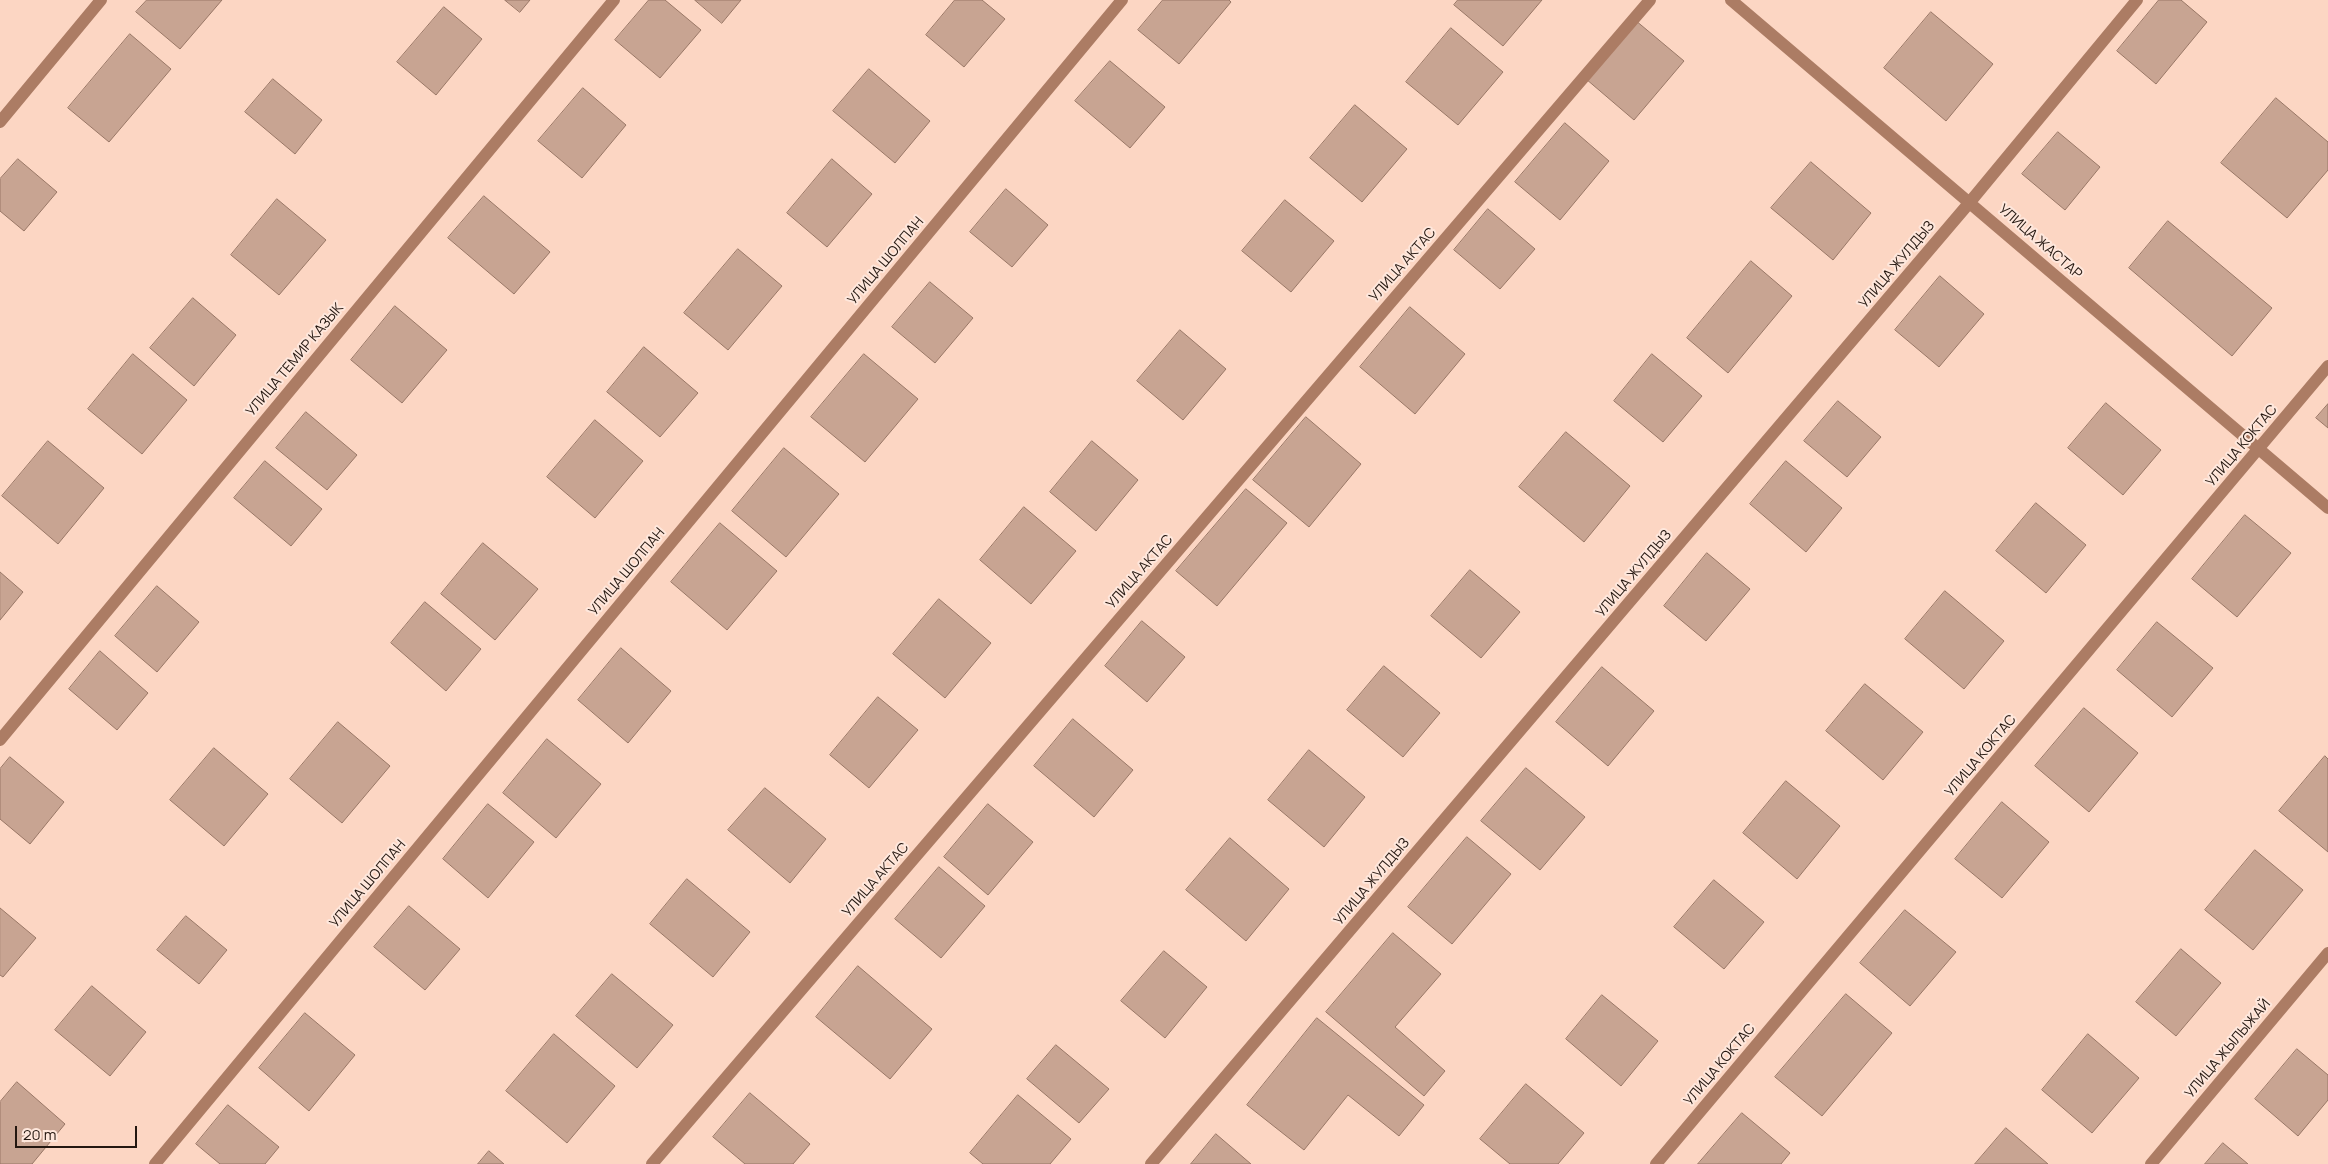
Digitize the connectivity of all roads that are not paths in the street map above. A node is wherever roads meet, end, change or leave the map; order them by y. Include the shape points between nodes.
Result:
1 (101, 0) edge
2 (614, 0) edge
3 (1122, 0) edge
4 (1650, 0) edge
5 (1732, 0) edge
6 (2137, 0) edge
7 (0, 122) edge
8 (1970, 202) junction
9 (2328, 366) edge
10 (2259, 449) junction
11 (2328, 508) edge
12 (0, 740) edge
13 (2328, 953) edge
14 (155, 1164) edge
15 (652, 1164) edge
16 (1151, 1164) edge
17 (1656, 1164) edge
18 (2151, 1164) edge

1 - 7 street
2 - 12 street, УЛИЦА ТЕМИР КАЗЫК
3 - 14 street, УЛИЦА ШОЛПАН
4 - 15 street, УЛИЦА АКТАС
5 - 8 street, УЛИЦА ЖАСТАР
6 - 8 street, УЛИЦА ЖУЛДЫЗ
8 - 10 street, УЛИЦА ЖАСТАР
8 - 16 street, УЛИЦА ЖУЛДЫЗ
9 - 10 street, УЛИЦА КОКТАС
10 - 11 street, УЛИЦА ЖАСТАР
10 - 17 street, УЛИЦА КОКТАС
13 - 18 street, УЛИЦА ЖЫЛЫЖАЙ

